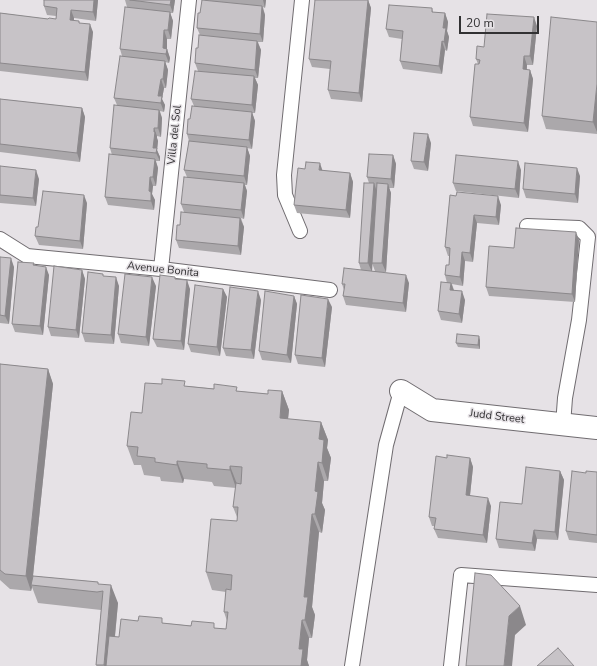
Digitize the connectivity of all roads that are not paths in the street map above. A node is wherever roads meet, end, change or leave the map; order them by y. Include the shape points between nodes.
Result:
1 (189, 0) edge
2 (302, 0) edge
3 (527, 226) dead end
4 (300, 231) dead end
5 (0, 239) edge
6 (161, 269) junction
7 (330, 290) dead end
8 (401, 391) joint
9 (562, 425) junction
10 (597, 428) edge
11 (597, 585) edge
12 (352, 666) edge
13 (451, 666) edge

1 - 6 lane, Villa del Sol
2 - 4 lane via 284,175 286,195
3 - 9 lane via 579,228 588,237 579,320
5 - 6 lane, Avenue Bonita via 27,256
6 - 7 lane, Avenue Bonita
8 - 9 street, Judd Street via 432,410
8 - 12 lane via 386,445
9 - 10 street, Judd Street
11 - 13 lane via 461,575

